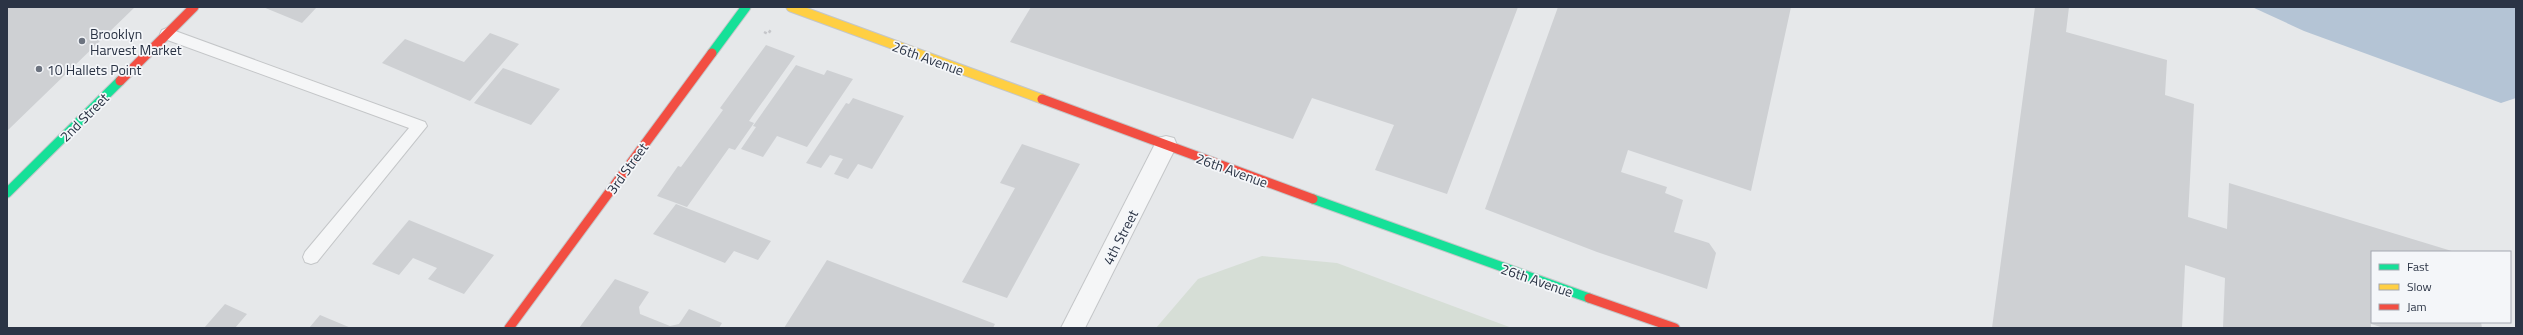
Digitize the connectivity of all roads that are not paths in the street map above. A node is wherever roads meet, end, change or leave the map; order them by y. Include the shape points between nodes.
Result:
1 (194, 7) edge
2 (746, 7) edge
3 (790, 7) edge
4 (167, 34) junction
5 (1166, 145) junction
6 (7, 193) edge
7 (311, 257) dead end
8 (509, 328) edge
9 (1074, 328) edge
10 (1675, 328) edge

1 - 4 street, 2nd Street
2 - 8 street, 3rd Street
3 - 5 street, 26th Avenue
4 - 6 street, 2nd Street
4 - 7 lane via 420,126
5 - 9 street, 4th Street
5 - 10 street, 26th Avenue

